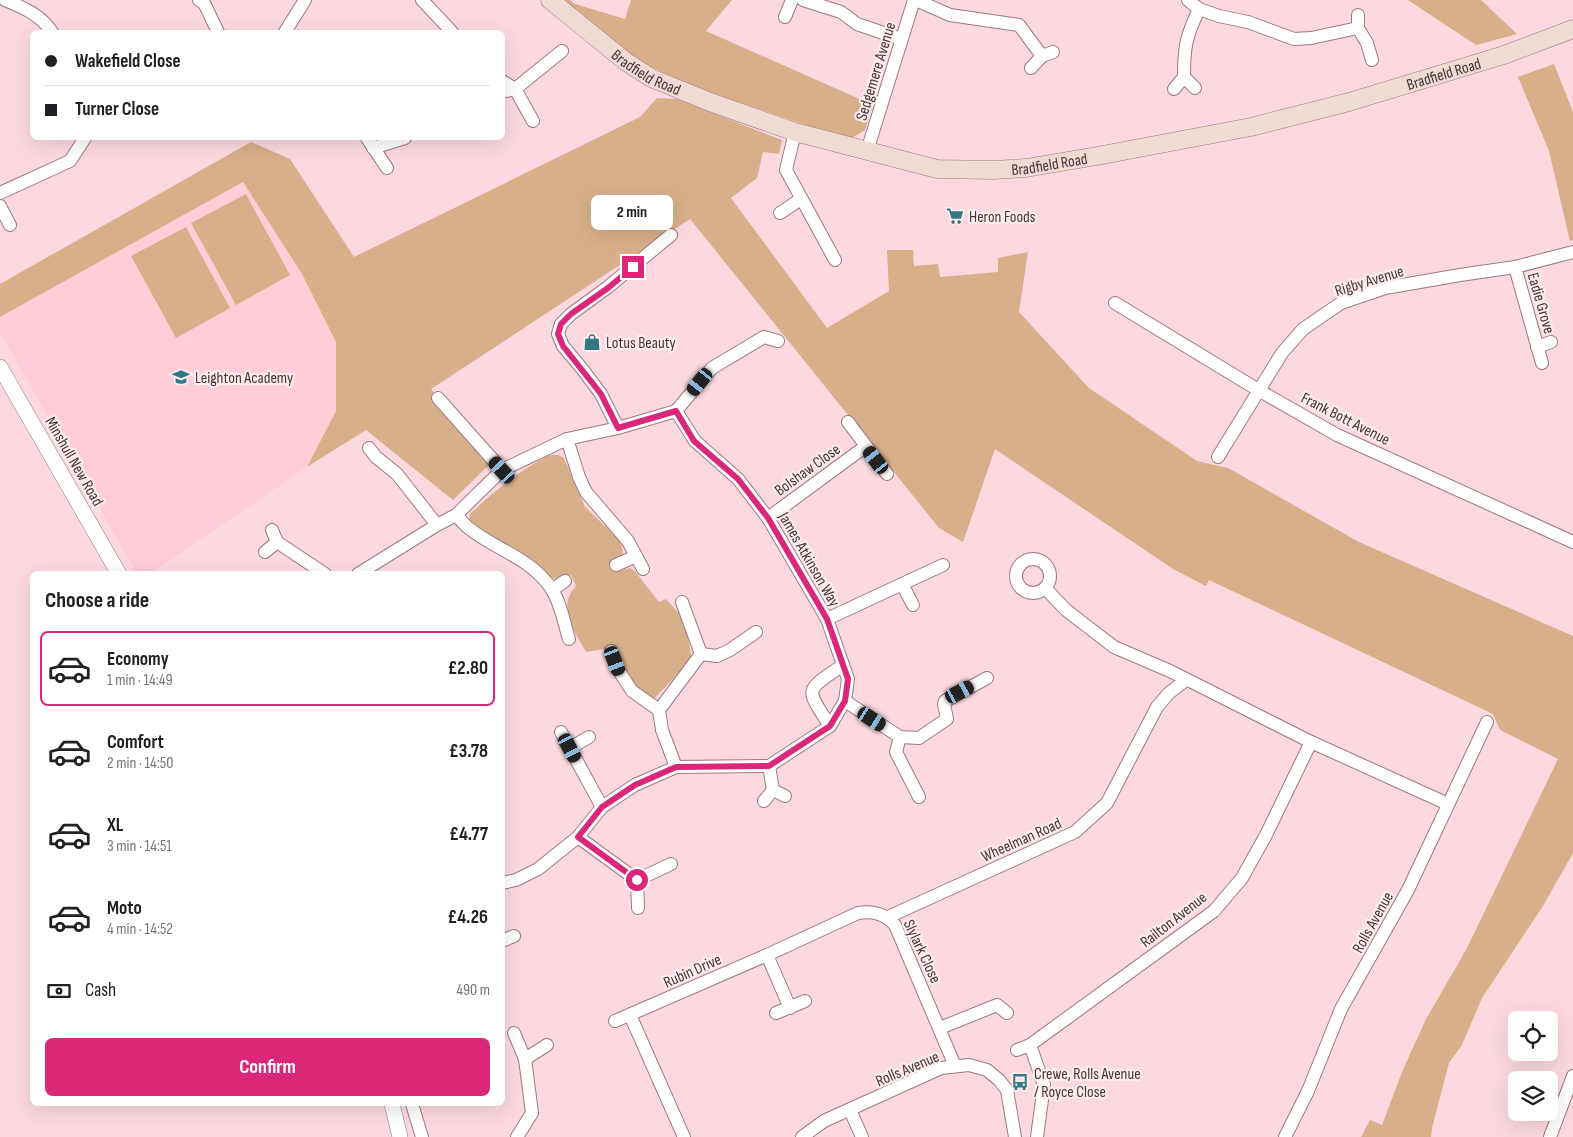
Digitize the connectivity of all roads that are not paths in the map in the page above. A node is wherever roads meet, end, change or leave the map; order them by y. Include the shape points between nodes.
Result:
1 (5, 0) edge
2 (199, 0) edge
3 (305, 0) edge
4 (422, 0) edge
5 (550, 0) edge
6 (792, 0) edge
7 (803, 0) edge
8 (915, 0) edge
9 (1188, 0) edge
10 (1199, 9) junction
11 (785, 17) dead end
12 (1573, 29) edge
13 (51, 30) edge
14 (217, 30) edge
15 (286, 30) edge
16 (450, 30) edge
17 (901, 39) junction
18 (562, 51) dead end
19 (1372, 60) dead end
20 (1031, 68) dead end
21 (1184, 77) junction
22 (1195, 88) dead end
23 (1174, 89) dead end
24 (509, 91) edge
25 (533, 121) dead end
26 (795, 132) junction
27 (84, 140) edge
28 (391, 140) edge
29 (370, 143) edge
30 (867, 151) junction
31 (386, 168) dead end
32 (0, 193) edge
33 (801, 198) junction
34 (0, 206) edge
35 (780, 213) dead end
36 (10, 224) dead end
37 (671, 235) dead end
38 (1573, 252) edge
39 (835, 260) dead end
40 (1515, 267) junction
41 (1115, 304) dead end
42 (778, 341) dead end
43 (1551, 342) dead end
44 (1537, 347) junction
45 (1542, 363) dead end
46 (0, 367) edge
47 (1260, 391) junction
48 (438, 398) dead end
49 (676, 411) junction
50 (848, 422) dead end
51 (618, 428) junction
52 (567, 439) junction
53 (866, 446) junction
54 (369, 448) dead end
55 (1218, 457) dead end
56 (502, 470) junction
57 (887, 474) dead end
58 (456, 515) junction
59 (768, 518) junction
60 (437, 525) junction
61 (272, 530) dead end
62 (277, 542) junction
63 (1573, 542) edge
64 (265, 552) dead end
65 (636, 556) junction
66 (943, 564) dead end
67 (616, 565) dead end
68 (643, 569) dead end
69 (117, 571) edge
70 (320, 571) edge
71 (363, 571) edge
72 (566, 581) dead end
73 (902, 584) junction
74 (1046, 589) dead end
75 (552, 590) junction
76 (682, 602) dead end
77 (913, 605) dead end
78 (827, 619) junction
79 (756, 632) dead end
80 (570, 639) dead end
81 (611, 651) dead end
82 (701, 654) junction
83 (843, 665) junction
84 (987, 678) dead end
85 (1186, 680) junction
86 (845, 701) junction
87 (658, 710) junction
88 (1487, 722) dead end
89 (830, 726) junction
90 (561, 732) dead end
91 (589, 737) dead end
92 (900, 737) junction
93 (1311, 742) junction
94 (570, 748) junction
95 (769, 766) junction
96 (676, 767) junction
97 (773, 790) junction
98 (785, 796) dead end
99 (919, 797) dead end
100 (764, 800) dead end
101 (1448, 804) junction
102 (602, 807) junction
103 (578, 837) junction
104 (671, 864) dead end
105 (637, 880) junction
106 (505, 882) edge
107 (638, 908) dead end
108 (888, 917) junction
109 (767, 955) junction
110 (805, 1001) dead end
111 (790, 1008) junction
112 (776, 1013) dead end
113 (1007, 1013) dead end
114 (630, 1015) junction
115 (615, 1021) dead end
116 (940, 1028) junction
117 (514, 1032) dead end
118 (546, 1045) dead end
119 (1030, 1045) junction
120 (1017, 1050) dead end
121 (525, 1059) junction
122 (955, 1066) junction
123 (1573, 1076) edge
124 (392, 1106) edge
125 (413, 1106) edge
126 (850, 1110) junction
127 (400, 1137) edge
128 (422, 1137) edge
129 (517, 1137) edge
130 (684, 1137) edge
131 (802, 1137) edge
132 (862, 1137) edge
133 (1016, 1137) edge
134 (1037, 1137) edge
135 (1285, 1137) edge
136 (1550, 1137) edge

1 - 13 street via 39,17
2 - 14 street
3 - 15 street
4 - 16 street
5 - 26 main road, Bradfield Road via 651,78
6 - 11 street
7 - 17 street via 841,12 857,24
8 - 17 street, Sedgemere Avenue
8 - 20 street via 950,15 1019,24 1047,54
9 - 10 street
10 - 19 street via 1294,39 1311,38 1358,22
10 - 21 street via 1184,51
12 - 30 main road, Bradfield Road via 1504,55 1349,102 1251,128 1097,156 994,170 936,168
17 - 30 street, Sedgemere Avenue
18 - 24 street
21 - 22 street
21 - 23 street
24 - 25 street
26 - 30 main road, Bradfield Road
26 - 33 street via 786,170
27 - 32 street via 70,161
28 - 29 street
29 - 31 street
33 - 35 street
33 - 39 street
34 - 36 street
37 - 51 street via 608,288 571,314 561,324 558,334 563,346 601,394
38 - 40 street, Rigby Avenue
40 - 44 street, Eadie Grove
40 - 47 street, Rigby Avenue via 1385,288 1341,303 1303,329 1282,353
41 - 47 street, Frank Bott Avenue
42 - 49 street via 764,338 712,368
43 - 44 street, Eadie Grove
44 - 45 street, Eadie Grove
46 - 69 street, Minshull New Road
47 - 55 street, Rigby Avenue
47 - 63 street, Frank Bott Avenue via 1337,434
48 - 56 street
49 - 51 street
49 - 59 street, James Atkinson Way via 694,441 738,479
50 - 53 street, Bolshaw Close
51 - 52 street
52 - 56 street
52 - 65 street via 586,492
53 - 57 street, Bolshaw Close
53 - 59 street, Bolshaw Close
54 - 60 street via 397,474
56 - 58 street
58 - 60 street
58 - 75 street via 484,540 529,565
59 - 78 street, James Atkinson Way
60 - 71 street
61 - 62 street
62 - 64 street
62 - 70 street
65 - 67 street
65 - 68 street
66 - 73 street
72 - 75 street
73 - 77 street
73 - 78 street
74 - 85 street via 1066,610 1114,647
75 - 80 street
76 - 82 street
78 - 83 street, James Atkinson Way
79 - 82 street via 717,656
81 - 87 street via 632,691
82 - 87 street
83 - 86 street, James Atkinson Way via 848,679
83 - 89 street via 812,690 814,702
84 - 92 street via 945,702 946,719 919,738
85 - 93 street
85 - 108 street, Wheelman Road via 1157,706 1107,803 1075,832
86 - 89 street, James Atkinson Way
86 - 92 street
87 - 96 street
88 - 101 street, Rolls Avenue
89 - 95 street, James Atkinson Way
90 - 94 street
91 - 94 street
92 - 99 street via 896,752
93 - 101 street
93 - 119 street, Railton Avenue via 1242,878 1214,911
94 - 102 street
95 - 96 street
95 - 97 street
96 - 102 street via 635,785
97 - 98 street
97 - 100 street
101 - 135 street, Rolls Avenue via 1408,890 1341,1009 1308,1091
102 - 103 street
103 - 105 street
103 - 106 street via 538,869
104 - 105 street
105 - 107 street
108 - 109 street, Slylark Close via 872,912 858,913
108 - 116 street, Slylark Close via 895,925
109 - 111 street
109 - 114 street, Rubin Drive
110 - 111 street
111 - 112 street
113 - 116 street via 997,1004
114 - 115 street, Rubin Drive
114 - 130 street
116 - 122 street, Slylark Close
117 - 121 street
118 - 121 street
119 - 120 street, Railton Avenue
119 - 134 street via 1044,1085
121 - 129 street via 532,1113
122 - 126 street, Rolls Avenue via 942,1068
122 - 133 street, Rolls Avenue via 969,1065 986,1070 999,1080 1007,1090
123 - 136 street
124 - 127 street
125 - 128 street
126 - 131 street, Rolls Avenue via 824,1121
126 - 132 street

